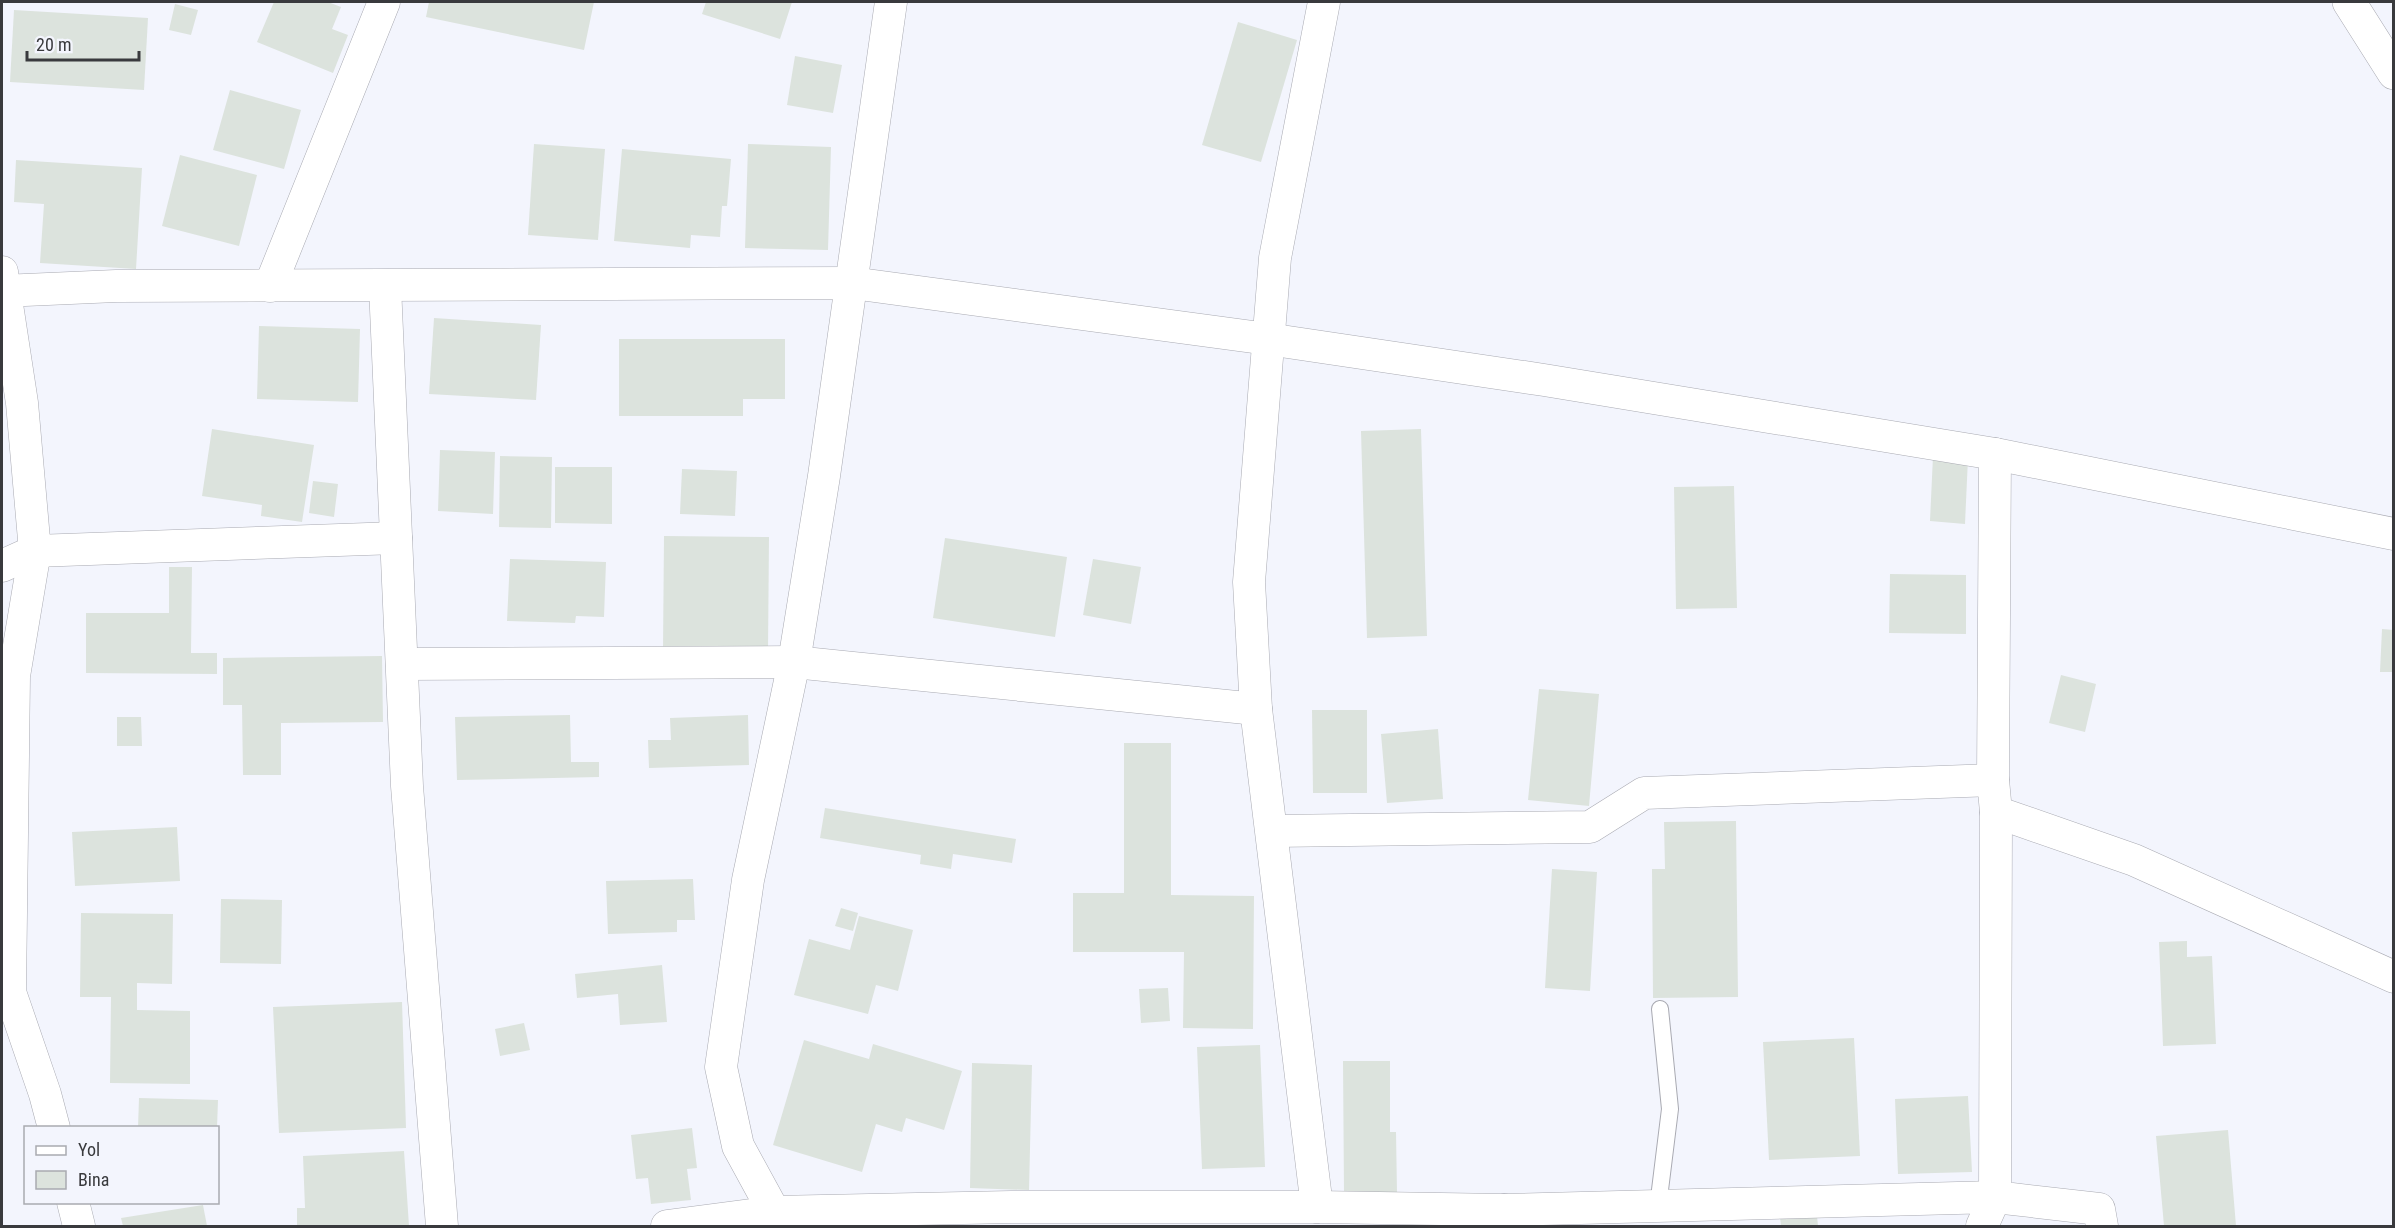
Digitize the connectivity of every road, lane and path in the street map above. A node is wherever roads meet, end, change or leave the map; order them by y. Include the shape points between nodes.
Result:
1 (384, 2) edge
2 (891, 2) edge
3 (1324, 2) edge
4 (2349, 2) edge
5 (2394, 74) edge
6 (852, 283) junction
7 (2, 285) edge
8 (270, 286) junction
9 (386, 286) junction
10 (1268, 339) junction
11 (1995, 454) junction
12 (2394, 534) edge
13 (396, 538) junction
14 (35, 551) junction
15 (2, 566) edge
16 (794, 662) junction
17 (402, 664) junction
18 (1256, 709) junction
19 (1993, 780) junction
20 (1996, 812) junction
21 (1273, 831) junction
22 (2394, 976) edge
23 (1660, 1009) dead end
24 (53, 1126) edge
25 (1995, 1197) junction
26 (73, 1204) edge
27 (1658, 1206) junction
28 (1317, 1207) junction
29 (1505, 1218) edge
30 (776, 1219) edge
31 (79, 1227) edge
32 (442, 1227) edge
33 (667, 1227) edge
34 (1982, 1227) edge
35 (2103, 1227) edge

1 - 8 street
2 - 6 street
3 - 10 street via 1275,258
4 - 5 street
6 - 9 street
6 - 10 street
6 - 16 street
7 - 8 street
7 - 14 street via 22,403
8 - 9 street
9 - 13 street
10 - 11 street
10 - 18 street via 1249,582
11 - 12 street
11 - 19 street
13 - 14 street
13 - 17 street
14 - 15 street
14 - 24 street via 14,676 10,992
16 - 17 street
16 - 18 street
16 - 30 street via 748,880 721,1067 738,1146
17 - 32 street via 407,786
18 - 21 street
19 - 20 street
19 - 21 street via 1644,793 1590,827
20 - 22 street via 2134,860
20 - 25 street
21 - 28 street
23 - 27 lane via 1670,1108
25 - 27 street
25 - 34 street
25 - 35 street via 2099,1209
26 - 31 street
27 - 29 street
28 - 29 street
28 - 30 street via 1011,1207
30 - 33 street

